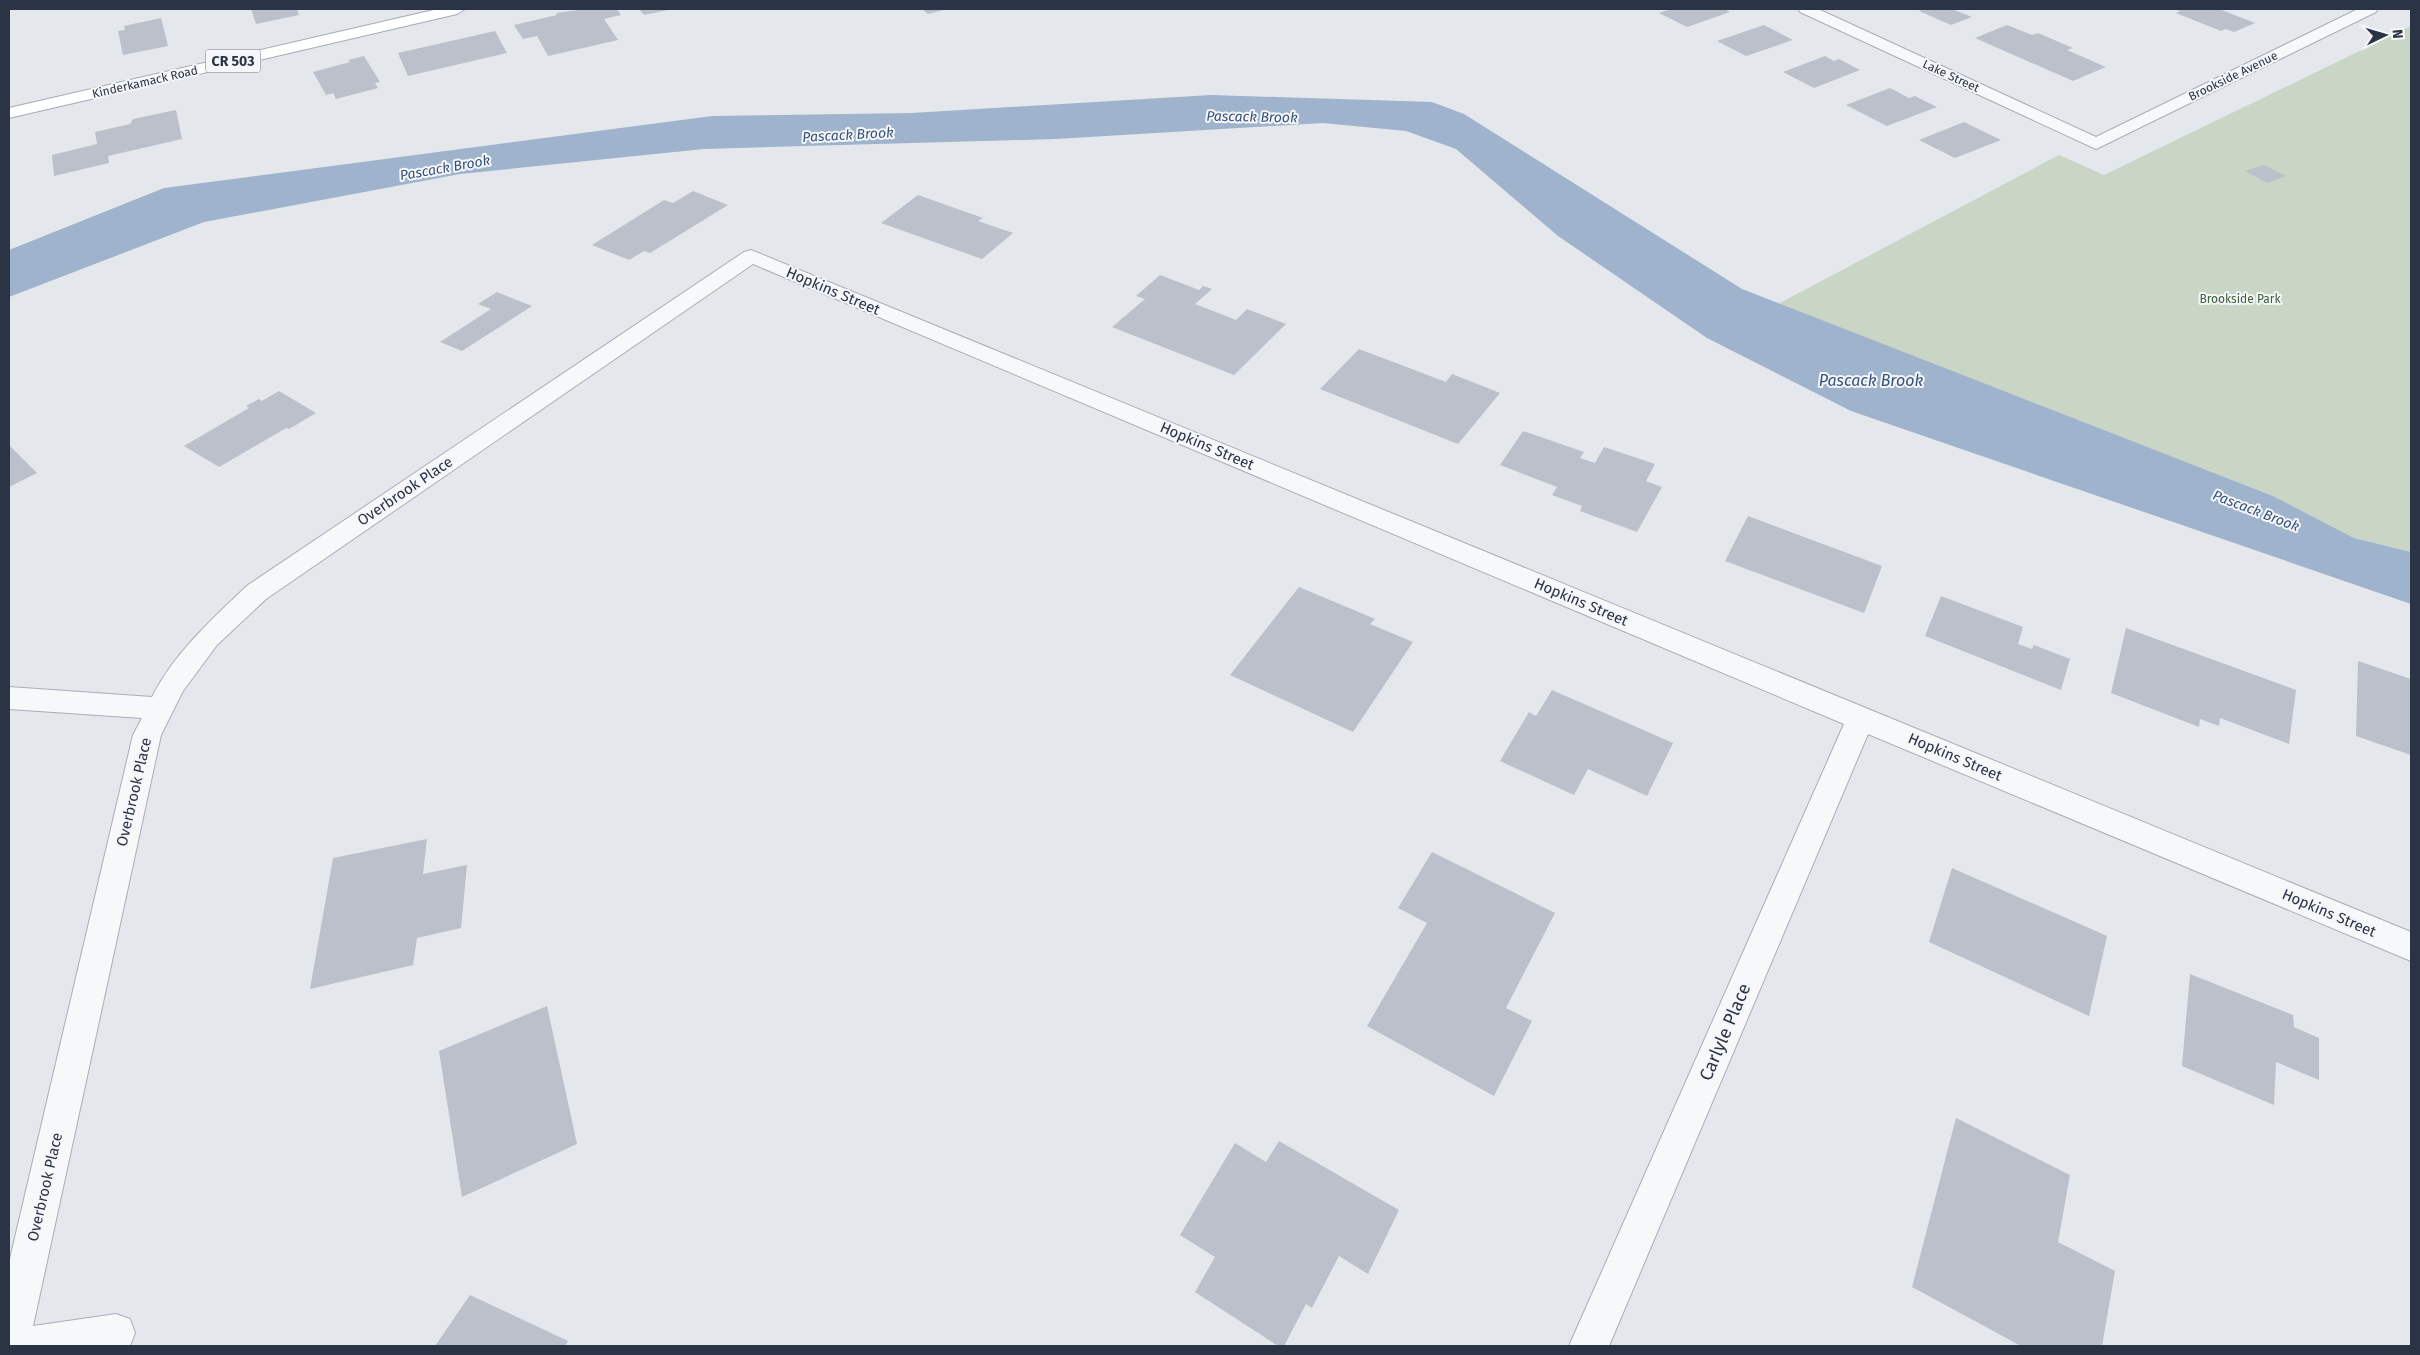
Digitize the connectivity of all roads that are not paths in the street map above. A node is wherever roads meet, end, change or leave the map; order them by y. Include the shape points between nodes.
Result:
1 (457, 9) edge
2 (1806, 9) edge
3 (2370, 9) edge
4 (9, 113) edge
5 (2096, 144) joint
6 (751, 256) joint
7 (9, 698) edge
8 (160, 708) junction
9 (1861, 718) junction
10 (2411, 947) edge
11 (116, 1333) dead end
12 (9, 1346) edge
13 (33, 1346) edge
14 (1589, 1346) edge

1 - 4 main road, Kinderkamack Road / CR 503
2 - 5 street, Lake Street
3 - 5 street, Brookside Avenue
6 - 8 street, Overbrook Place via 258,592 208,638 172,685
6 - 9 street, Hopkins Street
7 - 8 street
8 - 12 street, Overbrook Place via 147,735
9 - 10 street, Hopkins Street
9 - 14 street, Carlyle Place
11 - 13 street

